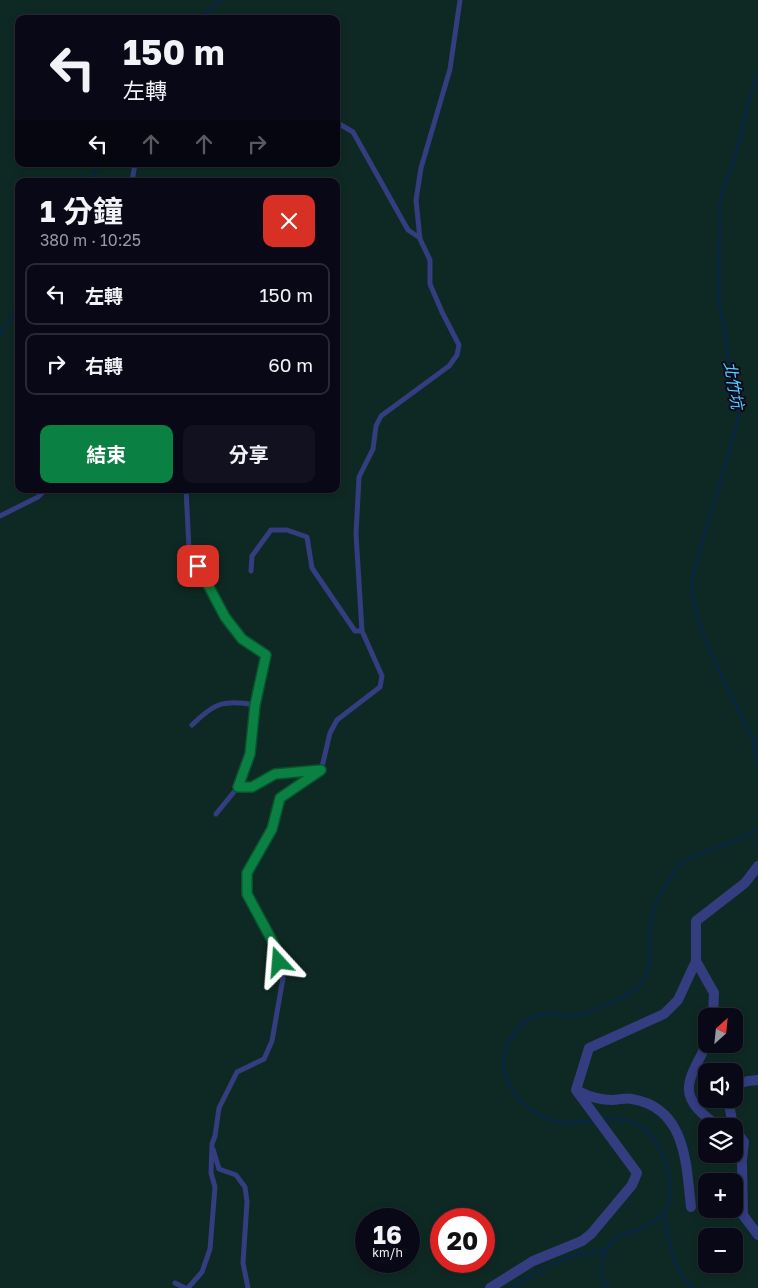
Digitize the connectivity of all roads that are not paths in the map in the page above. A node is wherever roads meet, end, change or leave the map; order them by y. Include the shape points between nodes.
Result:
1 (460, 0) edge
2 (340, 124) edge
3 (420, 239) junction
4 (42, 493) edge
5 (186, 493) edge
6 (0, 516) edge
7 (251, 571) dead end
8 (362, 631) junction
9 (255, 705) junction
10 (192, 725) dead end
11 (321, 770) junction
12 (238, 787) junction
13 (216, 814) dead end
14 (758, 866) edge
15 (696, 961) junction
16 (713, 1008) edge
17 (702, 1053) edge
18 (758, 1080) edge
19 (743, 1082) edge
20 (576, 1090) junction
21 (708, 1118) edge
22 (743, 1141) edge
23 (212, 1144) junction
24 (743, 1153) edge
25 (742, 1164) edge
26 (219, 1169) junction
27 (211, 1173) junction
28 (691, 1207) dead end
29 (758, 1235) edge
30 (175, 1283) dead end
31 (187, 1288) edge
32 (248, 1288) edge
33 (490, 1288) edge

1 - 3 lane via 450,69 420,168 416,200
2 - 3 lane via 353,132 408,230
3 - 8 lane via 430,260 430,284 459,345 457,356 449,366 381,416 376,426 373,449 359,476 356,534
4 - 6 lane
5 - 9 lane via 189,549 225,617 242,639 266,655
7 - 8 lane via 252,556 271,530 287,530 307,537 312,568 355,631
8 - 11 lane via 382,676 380,688 337,720 330,733
9 - 10 lane via 234,701 210,708
9 - 12 lane via 250,754
11 - 12 lane via 275,774 252,787
11 - 23 lane via 280,798 272,829 247,873 247,894 275,946 283,978 272,1041 264,1059 237,1072 225,1092
12 - 13 lane
14 - 15 street via 745,882 696,921
15 - 16 street via 714,993
15 - 20 street via 678,1000 664,1014 590,1048
17 - 21 street via 688,1080 690,1098
18 - 19 street
20 - 28 street via 592,1098 630,1098 646,1102 670,1119 685,1150
20 - 33 street via 637,1174 632,1185 582,1241 533,1261
22 - 24 street
23 - 26 lane
23 - 27 lane
25 - 29 street via 743,1215
26 - 27 lane
26 - 32 lane via 236,1175 245,1187 243,1263
27 - 31 lane via 215,1187 210,1249 202,1272
30 - 31 lane

